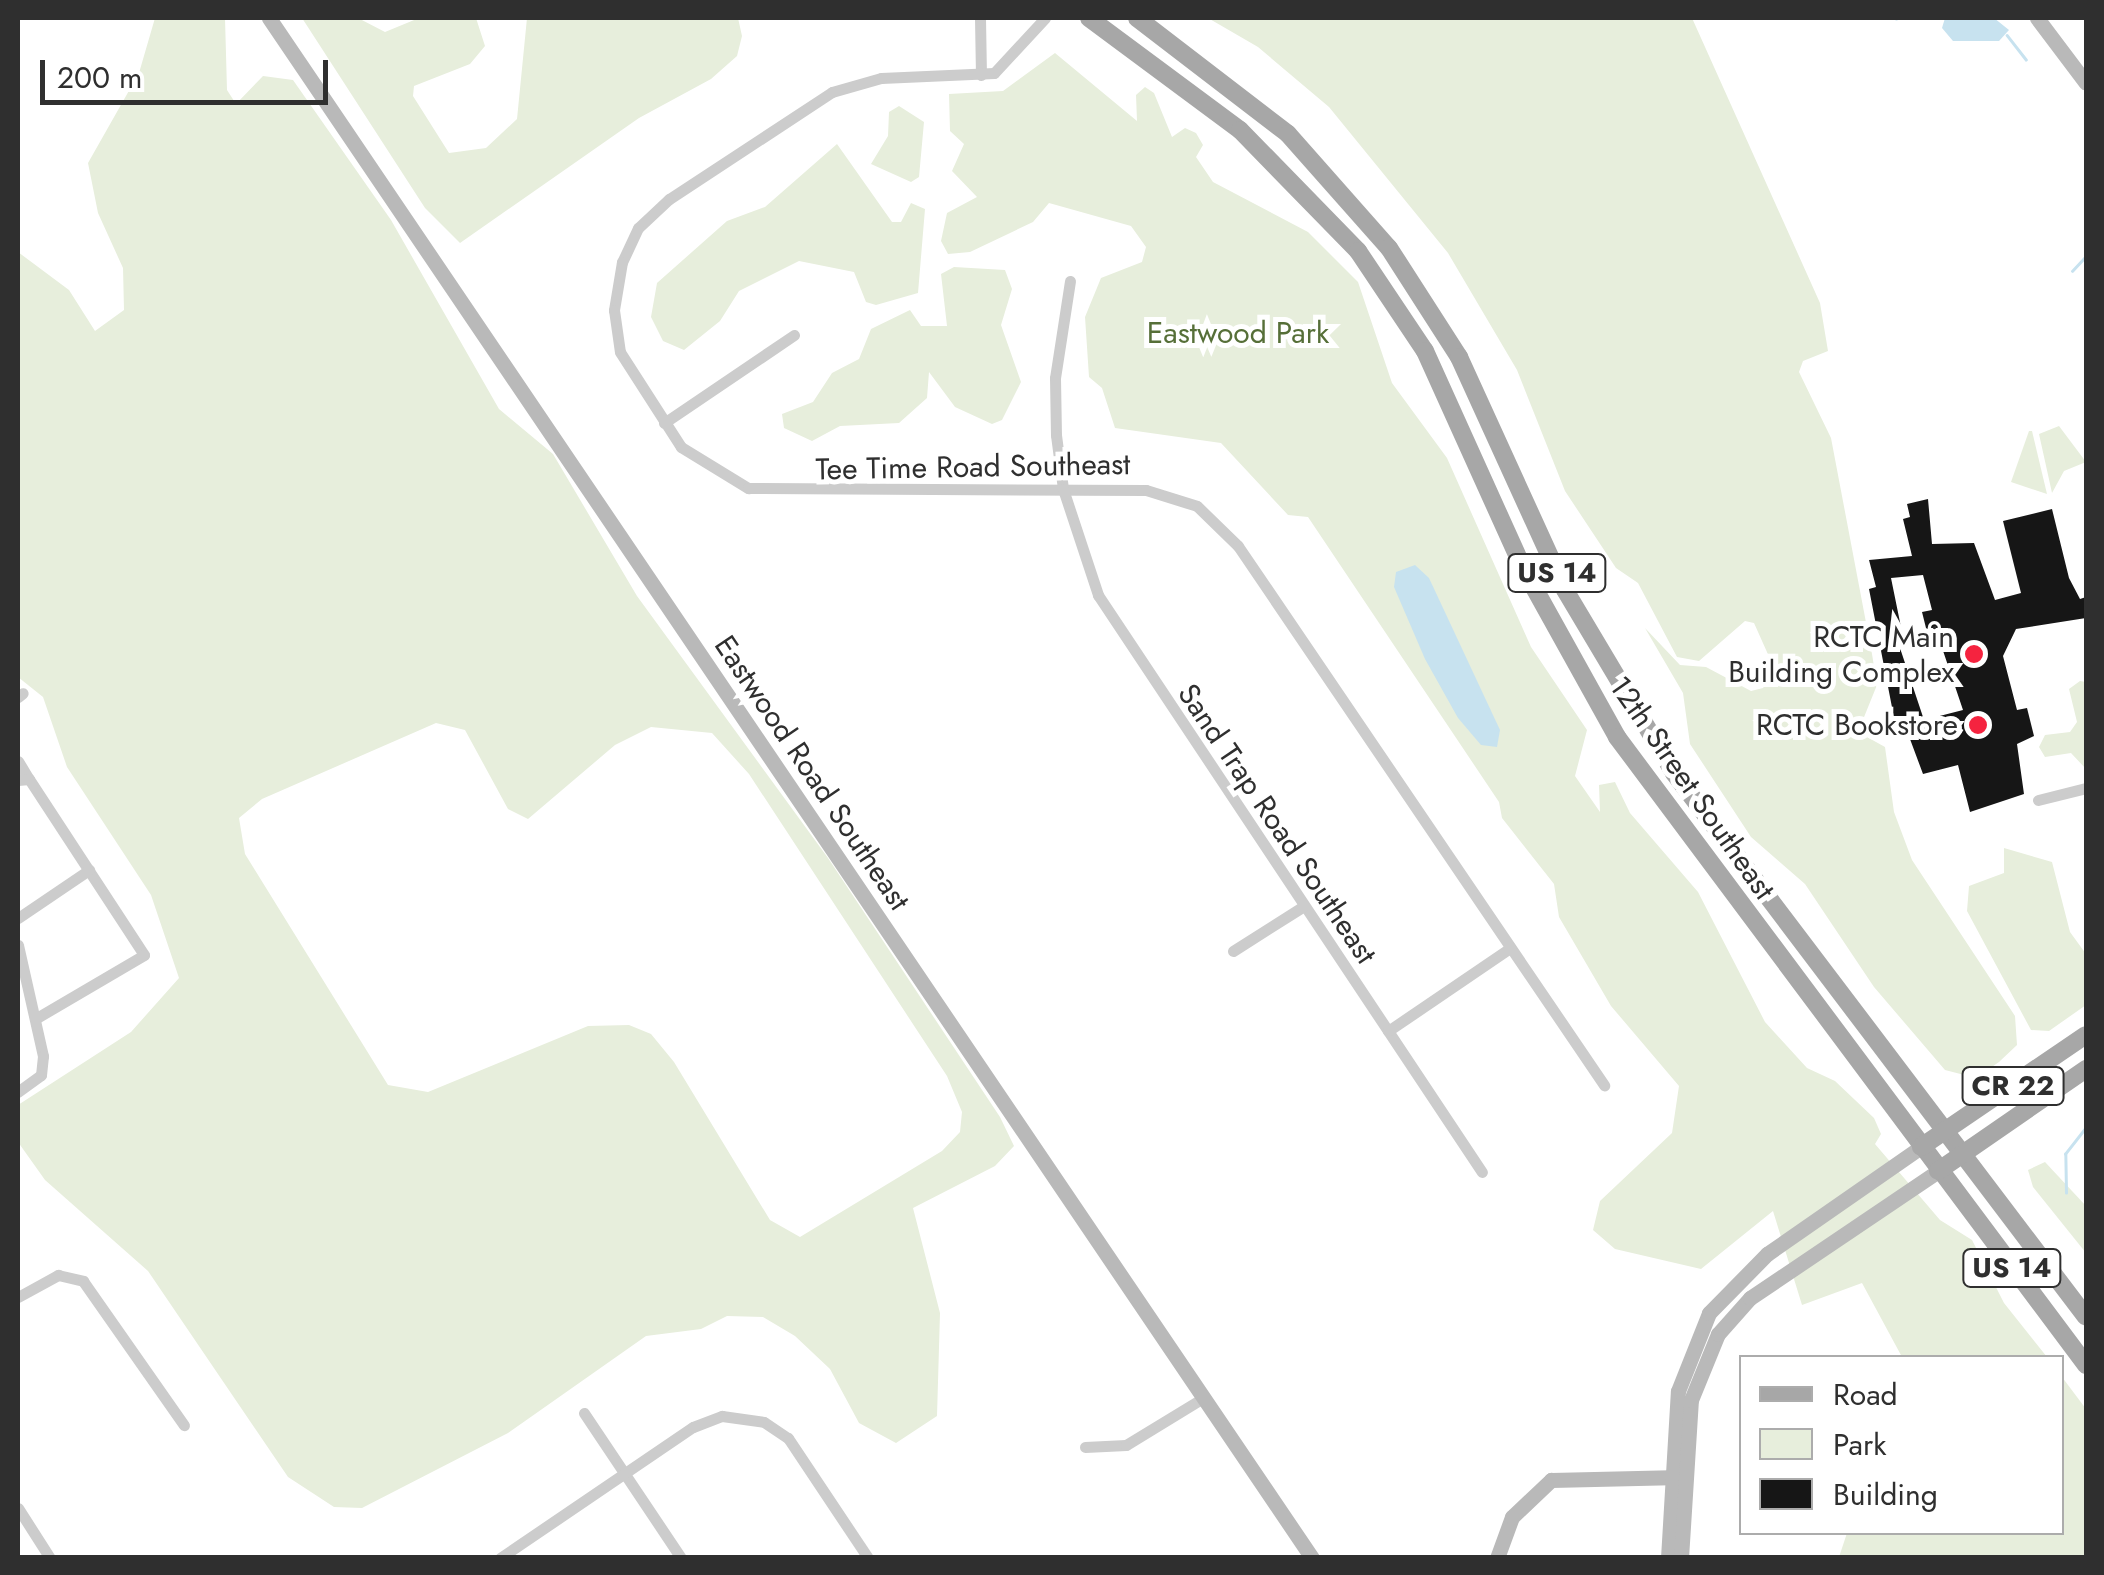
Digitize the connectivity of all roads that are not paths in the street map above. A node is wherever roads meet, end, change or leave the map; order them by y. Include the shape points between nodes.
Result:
1 (269, 18) edge
2 (980, 18) edge
3 (1046, 18) edge
4 (1088, 18) edge
5 (1138, 18) edge
6 (2037, 18) edge
7 (981, 74) junction
8 (2086, 84) edge
9 (1070, 280) dead end
10 (794, 335) dead end
11 (664, 423) junction
12 (1063, 489) junction
13 (18, 761) edge
14 (23, 780) edge
15 (2086, 788) edge
16 (2038, 800) dead end
17 (88, 870) junction
18 (1304, 906) junction
19 (18, 918) edge
20 (18, 945) edge
21 (1510, 948) junction
22 (1233, 951) dead end
23 (35, 1019) junction
24 (1388, 1031) junction
25 (2086, 1035) edge
26 (2086, 1069) edge
27 (1604, 1085) dead end
28 (18, 1092) edge
29 (1945, 1130) junction
30 (1921, 1147) junction
31 (1962, 1154) junction
32 (1938, 1171) junction
33 (1482, 1172) dead end
34 (18, 1297) edge
35 (2086, 1317) edge
36 (2086, 1365) edge
37 (1202, 1398) junction
38 (584, 1413) dead end
39 (184, 1425) dead end
40 (1086, 1448) dead end
41 (624, 1472) junction
42 (1678, 1477) junction
43 (18, 1508) edge
44 (50, 1558) edge
45 (500, 1558) edge
46 (682, 1558) edge
47 (868, 1558) edge
48 (1312, 1558) edge
49 (1496, 1558) edge
50 (1668, 1558) edge
51 (1681, 1558) edge

1 - 37 street, Eastwood Road Southeast
2 - 7 street
3 - 7 street via 1006,66
4 - 30 main road, 12th Street Southeast / US 14 via 1276,162 1380,282 1444,388 1522,566 1608,723
5 - 29 main road, 12th Street Southeast / US 14 via 1288,134 1399,262 1459,357 1565,590 1639,721 1710,825
6 - 8 street
7 - 11 street, Tee Time Road Southeast via 881,78 832,92 651,214 622,262 614,310 620,352
9 - 12 street, Sand Trap Road Southeast via 1054,378
10 - 11 street
11 - 12 street, Tee Time Road Southeast via 708,469 774,493
12 - 18 street, Sand Trap Road Southeast via 1084,564 1124,644
12 - 21 street, Tee Time Road Southeast via 1165,494 1198,506 1224,529
13 - 14 street
14 - 17 street
15 - 16 street
17 - 19 street
17 - 23 street via 144,955
18 - 22 street
18 - 24 street, Sand Trap Road Southeast
20 - 23 street
21 - 24 street
21 - 27 street, Tee Time Road Southeast
23 - 28 street via 42,1076
24 - 33 street, Sand Trap Road Southeast
25 - 29 main road, CR 22
26 - 31 main road, CR 22
29 - 30 main road, CR 22
29 - 31 main road, 12th Street Southeast / US 14
30 - 32 main road, 12th Street Southeast / US 14
30 - 42 street via 1766,1254 1717,1302 1683,1370
31 - 32 main road, CR 22
31 - 35 main road, US 14
32 - 36 main road, US 14
32 - 42 street via 1728,1320 1698,1374
34 - 39 street via 58,1275 83,1281
37 - 40 street via 1126,1445
37 - 48 street, Eastwood Road Southeast
38 - 41 street
41 - 45 street
41 - 46 street
41 - 47 street via 707,1420 764,1422 797,1450
42 - 49 street via 1551,1480 1512,1517
42 - 50 street
42 - 51 street
43 - 44 street

